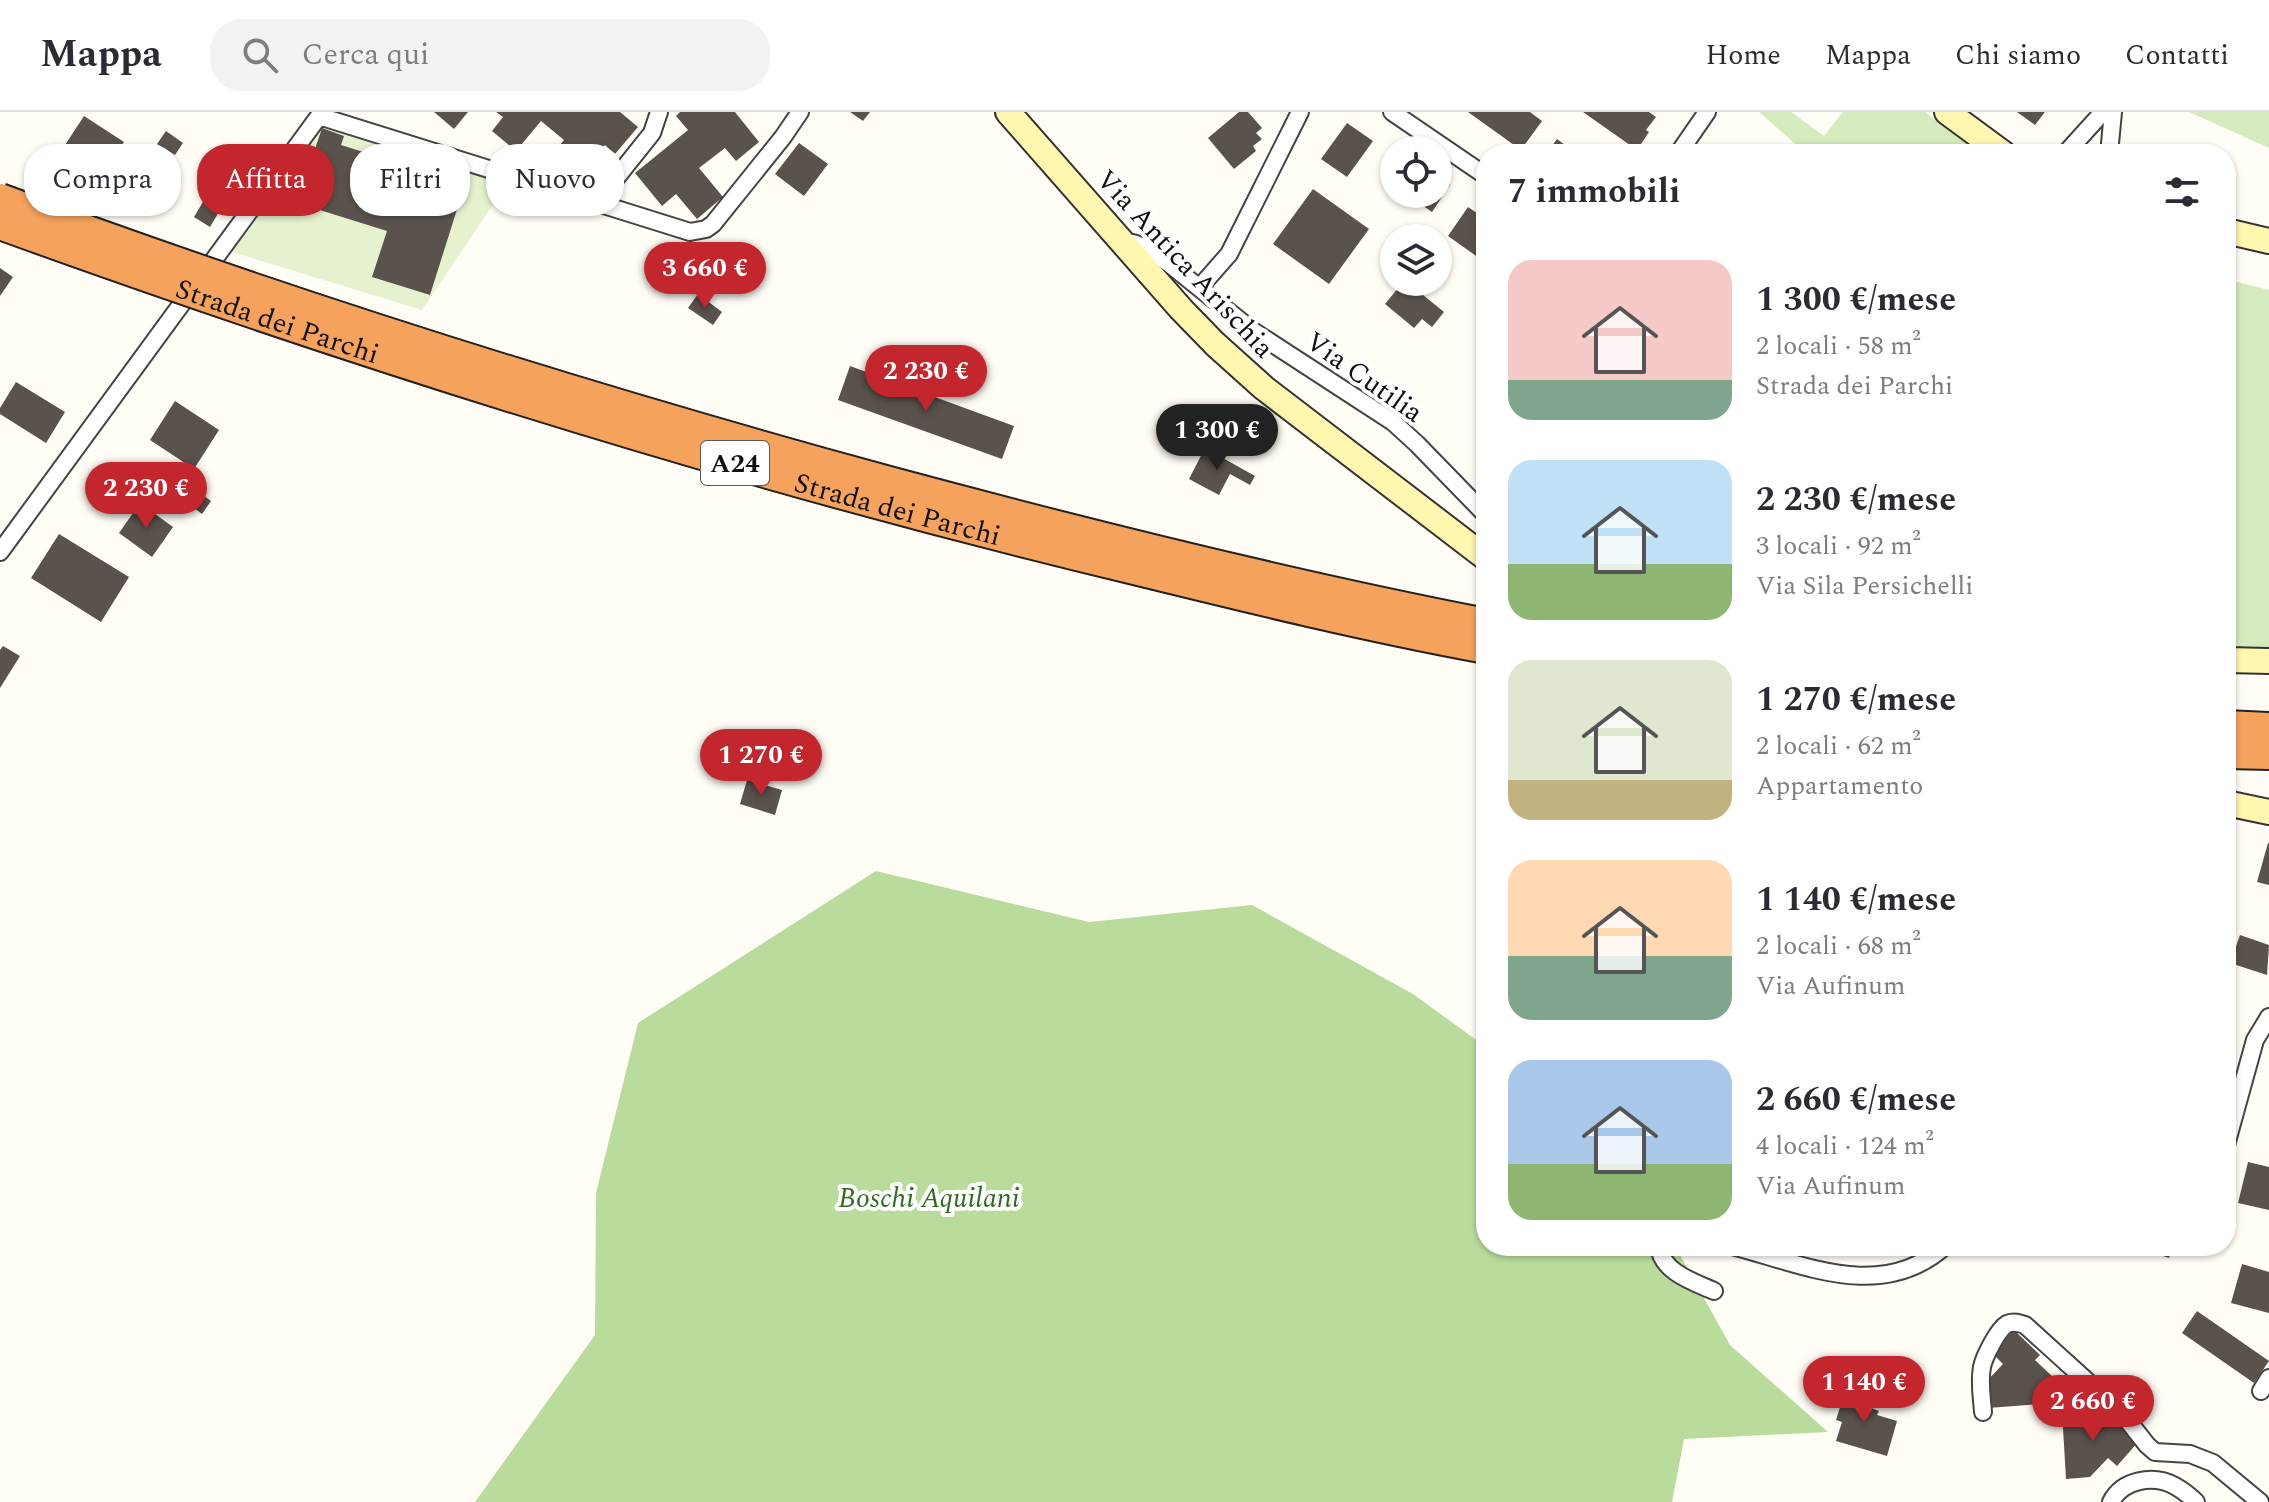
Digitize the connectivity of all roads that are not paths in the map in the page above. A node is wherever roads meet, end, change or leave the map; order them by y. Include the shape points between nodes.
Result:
1 (659, 112) edge
2 (800, 112) edge
3 (1008, 112) edge
4 (1300, 112) edge
5 (1392, 112) edge
6 (1707, 112) edge
7 (1947, 112) edge
8 (2103, 112) edge
9 (2113, 112) edge
10 (320, 114) edge
11 (1685, 144) edge
12 (1990, 144) edge
13 (2078, 144) edge
14 (2111, 144) edge
15 (486, 167) edge
16 (624, 168) edge
17 (1476, 169) edge
18 (0, 199) edge
19 (624, 211) edge
20 (0, 224) edge
21 (2236, 233) edge
22 (2269, 241) edge
23 (1124, 244) junction
24 (1200, 287) junction
25 (1476, 505) edge
26 (1476, 550) edge
27 (0, 552) edge
28 (1476, 622) edge
29 (1476, 646) edge
30 (2236, 660) edge
31 (2269, 661) edge
32 (2236, 726) edge
33 (2269, 728) edge
34 (2236, 753) edge
35 (2269, 754) edge
36 (2236, 805) edge
37 (2269, 812) edge
38 (2269, 1017) edge
39 (2236, 1109) edge
40 (1660, 1256) edge
41 (1765, 1256) edge
42 (1934, 1256) edge
43 (1714, 1291) dead end
44 (1983, 1412) dead end
45 (2111, 1502) edge
46 (2196, 1502) edge
47 (2260, 1502) edge

1 - 16 street via 652,133
2 - 19 street via 706,229 683,230
3 - 23 main road, Via Antica Arischia
4 - 24 street via 1229,254
5 - 17 street
6 - 11 street
7 - 12 main road
8 - 13 street
9 - 14 street
10 - 15 street
10 - 27 street
18 - 28 highway, Strada dei Parchi / A24, bridge via 413,341 700,429 1096,536
20 - 29 highway, Strada dei Parchi / A24, bridge via 393,360 806,484 1271,603
21 - 22 main road
23 - 24 street, Via Cutilia via 1147,249
23 - 26 main road, Via Antica Arischia via 1250,376
24 - 25 street, Via Cutilia via 1253,331 1393,422
30 - 31 main road
32 - 33 highway
34 - 35 highway
36 - 37 main road
38 - 39 street via 2255,1040
40 - 43 street via 1683,1277
41 - 42 street via 1857,1276 1911,1267
44 - 47 street via 1985,1357 2001,1329 2016,1322 2121,1412 2155,1452 2190,1454 2213,1463
45 - 46 street via 2121,1488 2148,1480 2176,1486

